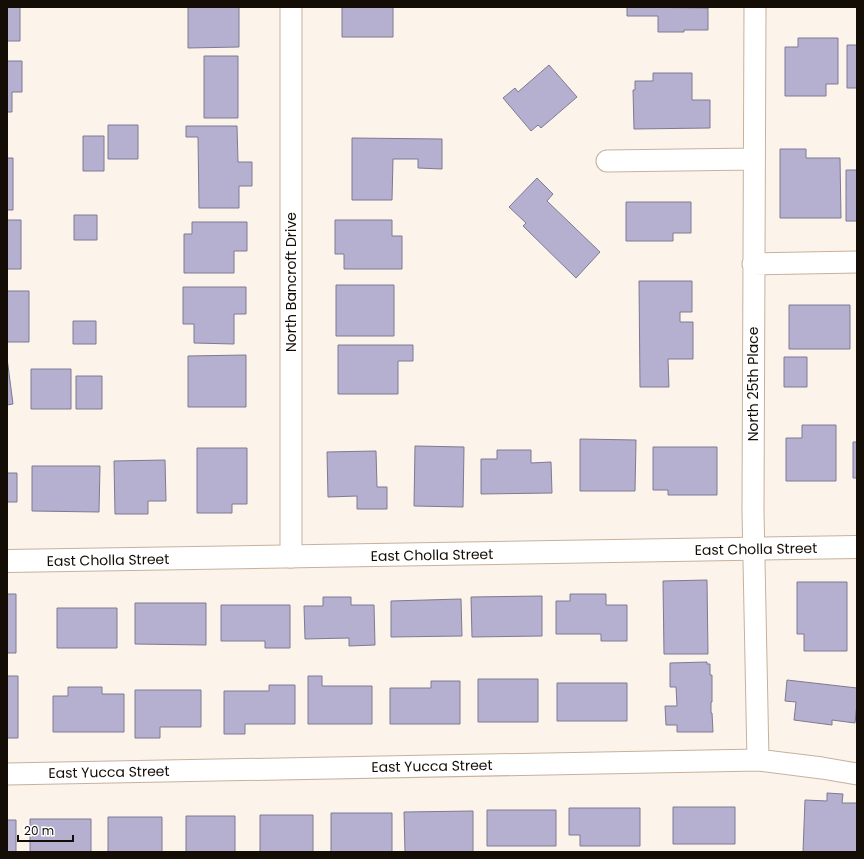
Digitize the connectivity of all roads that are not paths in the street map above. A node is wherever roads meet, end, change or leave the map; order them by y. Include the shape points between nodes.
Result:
1 (291, 7) edge
2 (755, 7) edge
3 (754, 159) junction
4 (607, 161) dead end
5 (857, 262) edge
6 (753, 264) junction
7 (857, 547) edge
8 (754, 550) junction
9 (291, 557) junction
10 (7, 561) edge
11 (758, 760) junction
12 (7, 774) edge
13 (857, 774) edge

1 - 9 street, North Bancroft Drive
2 - 3 street, North 25th Place
3 - 4 street
3 - 6 street, North 25th Place
5 - 6 street
6 - 8 street, North 25th Place
7 - 8 street, East Cholla Street
8 - 9 street, East Cholla Street
8 - 11 street, North 25th Place
9 - 10 street, East Cholla Street
11 - 12 street, East Yucca Street
11 - 13 street, East Yucca Street

